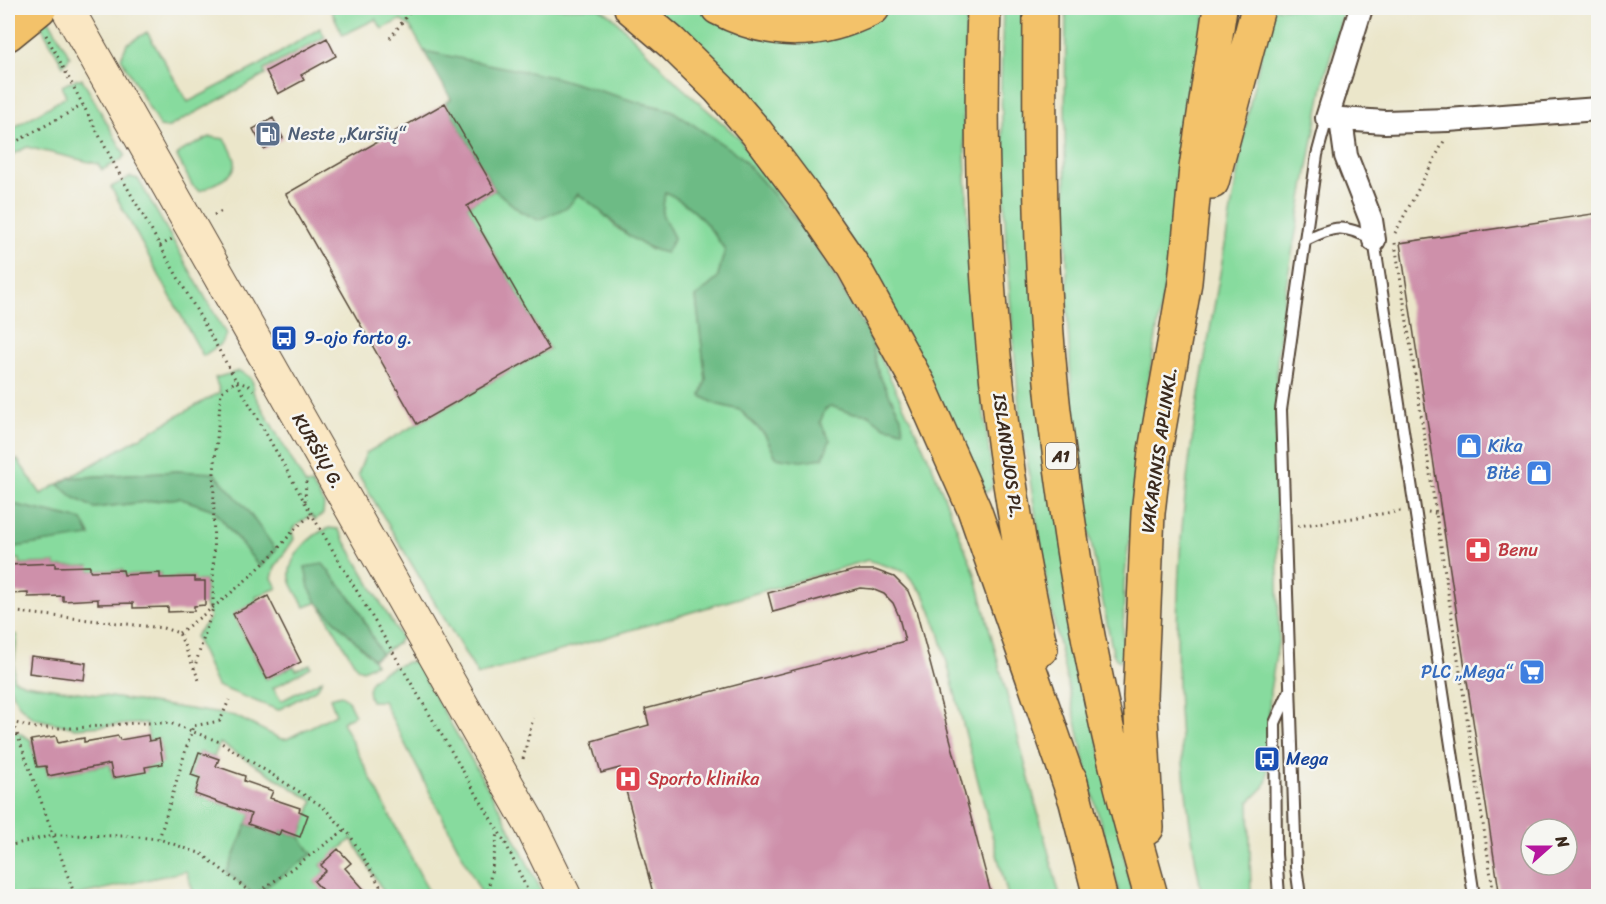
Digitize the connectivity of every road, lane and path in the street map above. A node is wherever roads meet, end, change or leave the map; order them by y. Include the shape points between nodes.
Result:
1 (67, 8) edge
2 (413, 8) edge
3 (631, 8) edge
4 (718, 8) edge
5 (873, 8) edge
6 (984, 8) edge
7 (1040, 8) edge
8 (1220, 8) edge
9 (1258, 8) edge
10 (1361, 8) edge
11 (37, 10) edge
12 (8, 34) edge
13 (390, 38) dead end
14 (83, 105) junction
15 (1599, 109) edge
16 (1334, 119) junction
17 (1448, 120) junction
18 (8, 146) edge
19 (1374, 240) junction
20 (1304, 241) junction
21 (1185, 282) junction
22 (237, 381) junction
23 (1415, 509) junction
24 (1435, 513) junction
25 (1441, 514) dead end
26 (312, 515) junction
27 (1286, 527) junction
28 (213, 608) junction
29 (8, 611) edge
30 (178, 633) junction
31 (194, 669) junction
32 (199, 680) dead end
33 (1291, 686) junction
34 (229, 700) dead end
35 (9, 724) edge
36 (191, 731) junction
37 (1075, 799) junction
38 (345, 830) junction
39 (498, 831) junction
40 (53, 835) junction
41 (159, 839) junction
42 (9, 845) edge
43 (8, 893) edge
44 (255, 896) edge
45 (75, 897) edge
46 (386, 897) edge
47 (487, 897) edge
48 (530, 897) edge
49 (565, 897) edge
50 (1100, 897) edge
51 (1151, 897) edge
52 (1280, 897) edge
53 (1300, 897) edge
54 (1474, 897) edge
55 (1494, 897) edge

1 - 49 main road, KURŠIŲ G. via 530,824
2 - 13 path
3 - 37 main road via 719,89 757,133 853,266 919,385 974,509
4 - 5 main road via 758,25 784,29 812,28 853,18
6 - 37 main road, ISLANDIJOS PL. via 980,95 996,377 1033,614
7 - 51 main road, A1 via 1040,186 1054,411 1094,662
8 - 21 main road, VAKARINIS APLINKL. via 1196,168
9 - 21 main road
10 - 16 street
11 - 12 main road
11 - 14 path
14 - 18 path
14 - 22 path
15 - 17 street
16 - 17 street
16 - 19 street via 1371,220
16 - 20 lane via 1317,155
17 - 24 path via 1447,135 1394,234
19 - 20 lane via 1339,227
19 - 23 lane
20 - 27 lane via 1281,410
21 - 51 main road, VAKARINIS APLINKL. via 1155,451 1144,579 1140,697
22 - 26 path
22 - 28 path via 220,392 214,473
23 - 24 path
23 - 27 path
23 - 54 lane
24 - 25 path
24 - 55 path
26 - 28 path
26 - 39 path
27 - 33 lane
28 - 30 path
28 - 31 path
29 - 30 path via 163,628
30 - 31 path
31 - 32 path
33 - 52 lane via 1275,723
33 - 53 lane
34 - 36 path via 220,721 193,726
35 - 36 path via 75,728 170,723
35 - 40 path via 16,731
36 - 38 path via 220,742 322,806
36 - 41 path
37 - 50 main road, ISLANDIJOS PL.
38 - 44 path
38 - 46 path
39 - 47 path
39 - 48 path
40 - 41 path
40 - 42 path
40 - 45 path
41 - 44 path via 202,854
42 - 43 path

